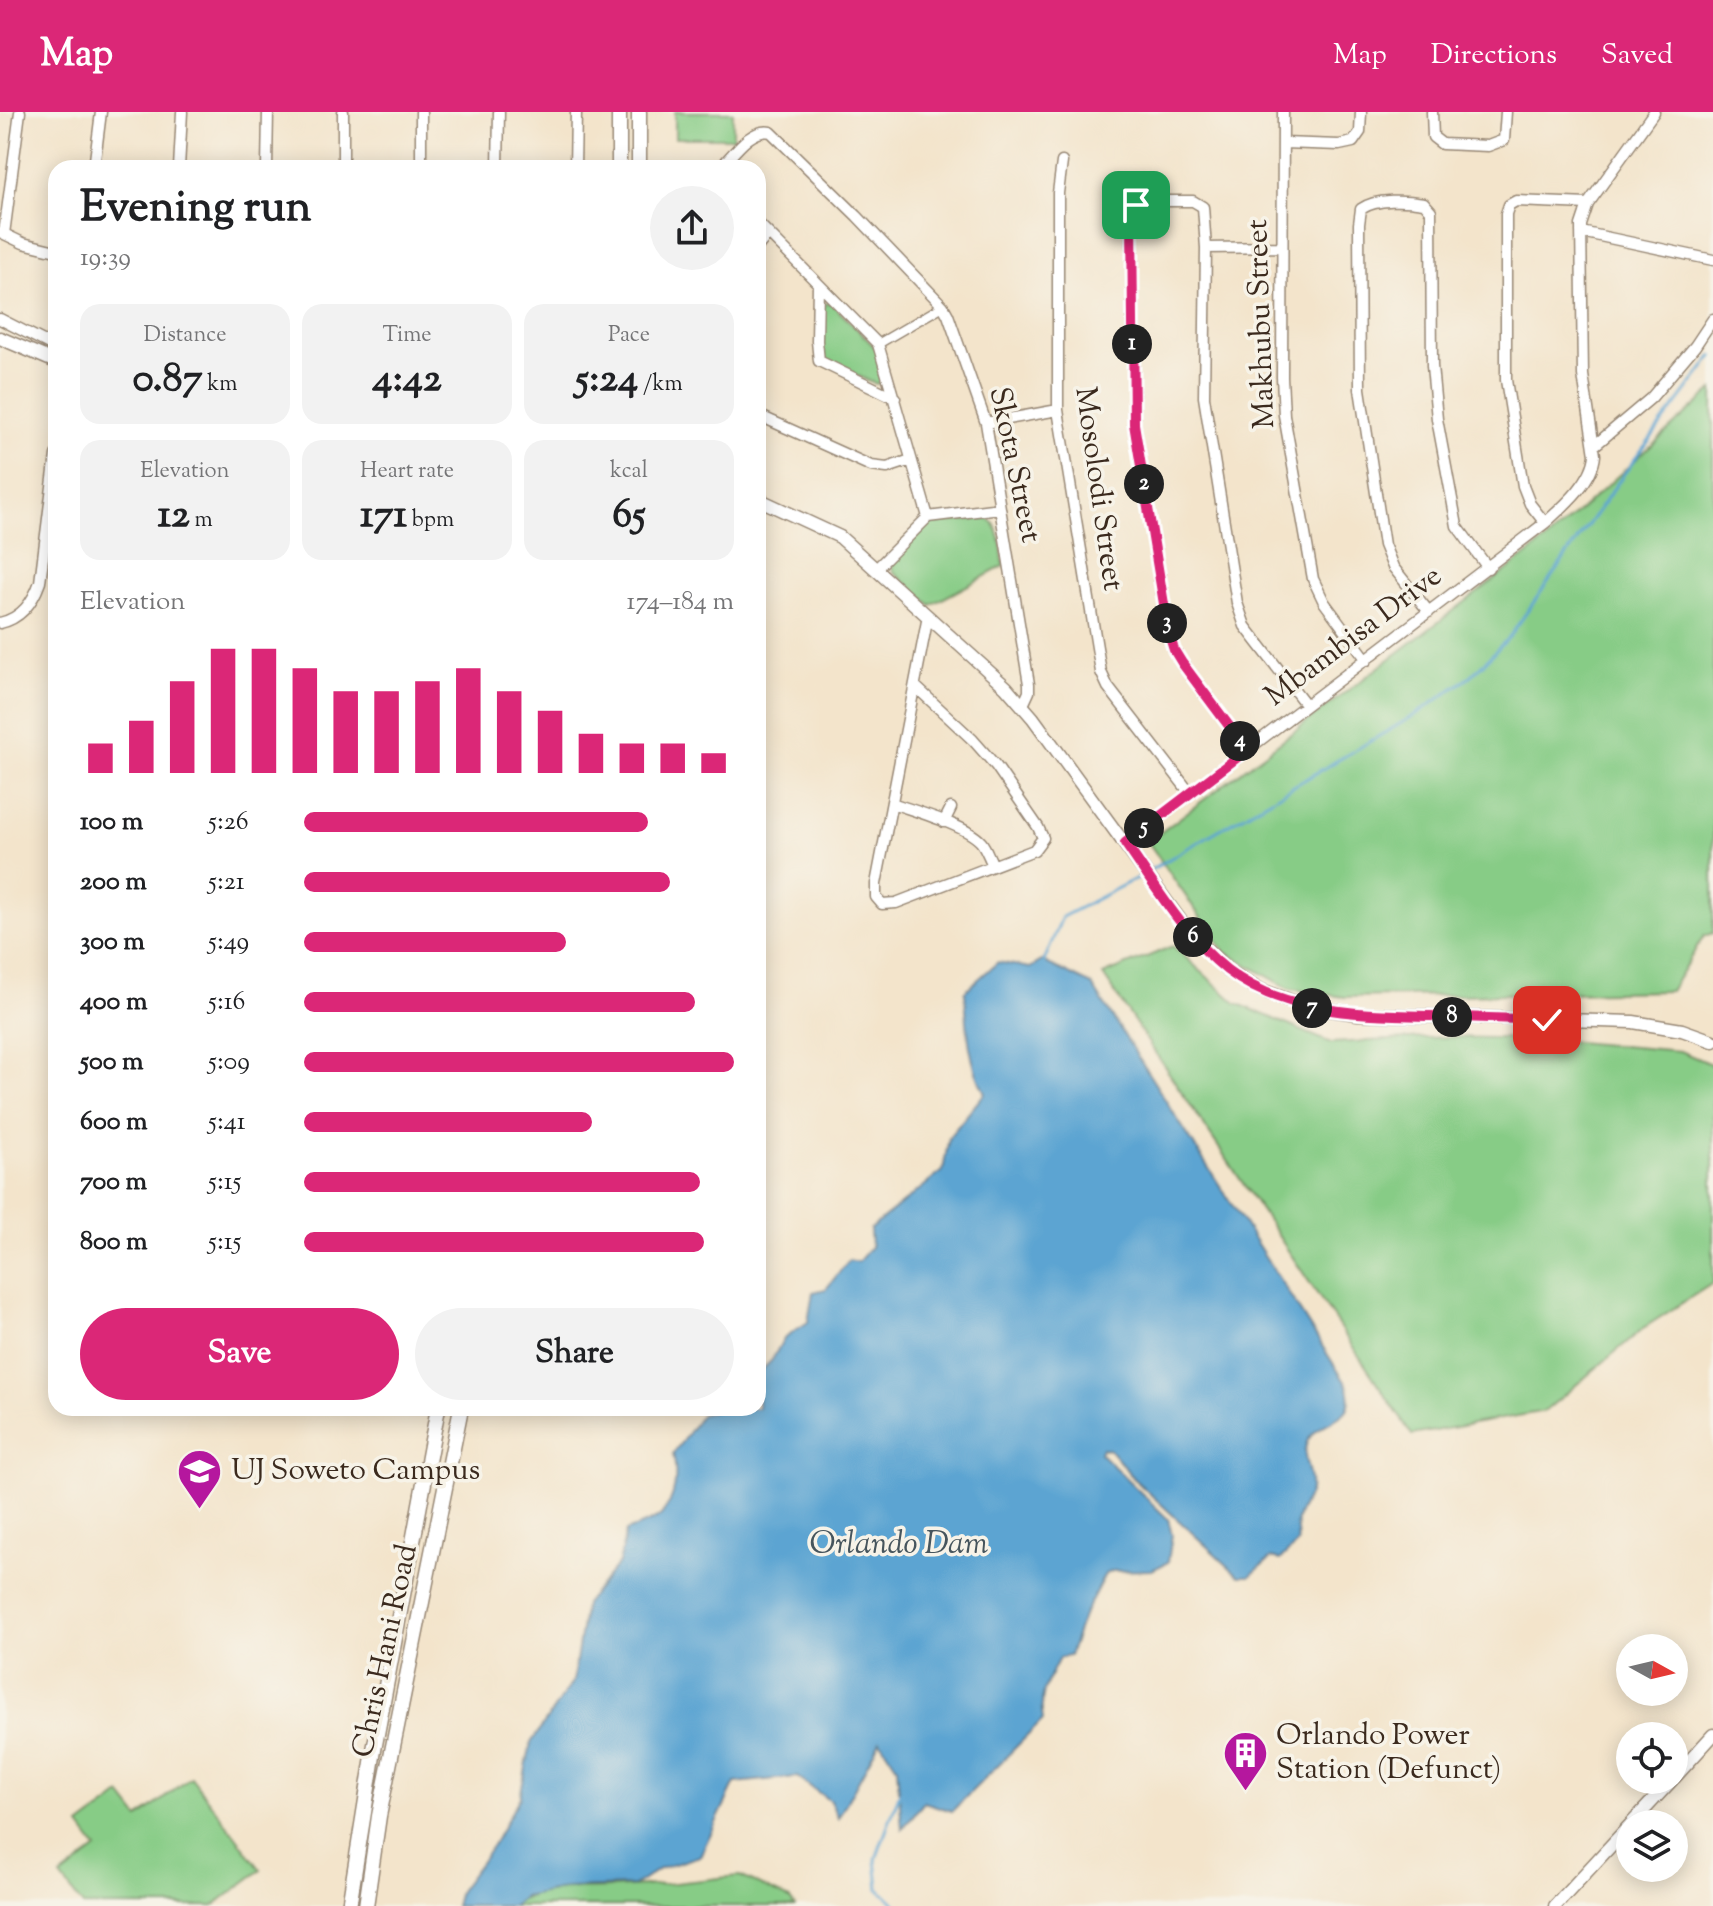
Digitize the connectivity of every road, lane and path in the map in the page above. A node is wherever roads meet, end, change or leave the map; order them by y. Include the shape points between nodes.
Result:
1 (20, 112) edge
2 (101, 112) edge
3 (182, 112) edge
4 (268, 112) edge
5 (343, 112) edge
6 (421, 112) edge
7 (499, 112) edge
8 (576, 112) edge
9 (619, 112) edge
10 (639, 112) edge
11 (1283, 112) edge
12 (1361, 112) edge
13 (1432, 112) edge
14 (1506, 112) edge
15 (1654, 112) edge
16 (1283, 143) junction
17 (95, 160) edge
18 (179, 160) edge
19 (267, 160) edge
20 (343, 160) edge
21 (421, 160) edge
22 (498, 160) edge
23 (575, 160) edge
24 (619, 160) edge
25 (639, 160) edge
26 (728, 160) edge
27 (1062, 162) dead end
28 (1588, 204) junction
29 (1581, 232) junction
30 (2, 233) edge
31 (768, 234) joint
32 (766, 236) edge
33 (1282, 247) junction
34 (1206, 248) junction
35 (48, 249) edge
36 (1713, 260) edge
37 (818, 284) junction
38 (943, 306) junction
39 (0, 319) edge
40 (1713, 319) edge
41 (0, 338) edge
42 (48, 343) edge
43 (878, 344) junction
44 (48, 359) edge
45 (895, 398) junction
46 (1058, 410) junction
47 (766, 419) edge
48 (986, 423) junction
49 (1594, 446) junction
50 (911, 460) junction
51 (766, 503) edge
52 (1000, 508) junction
53 (928, 517) junction
54 (48, 518) edge
55 (1545, 523) junction
56 (1488, 568) junction
57 (876, 569) junction
58 (1429, 612) junction
59 (928, 616) junction
60 (0, 623) edge
61 (1367, 660) junction
62 (915, 686) junction
63 (1023, 705) junction
64 (1306, 705) junction
65 (1247, 750) junction
66 (1190, 793) junction
67 (892, 803) junction
68 (951, 808) dead end
69 (944, 822) junction
70 (1125, 843) junction
71 (993, 865) junction
72 (1713, 1041) edge
73 (436, 1416) edge
74 (459, 1416) edge
75 (411, 1549) junction
76 (433, 1553) junction
77 (1713, 1735) edge
78 (1688, 1762) edge
79 (1659, 1794) edge
80 (1645, 1810) edge
81 (1616, 1841) edge
82 (349, 1906) edge
83 (366, 1906) edge
84 (1555, 1906) edge

1 - 30 street
2 - 17 street
3 - 18 street
4 - 19 street
5 - 20 street
6 - 21 street
7 - 22 street
8 - 23 street
9 - 24 main road
10 - 25 main road
11 - 16 street, Makhubu Street
12 - 16 street via 1360,132 1353,142
13 - 14 street via 1433,137 1442,144 1488,146 1506,135
15 - 28 street, Mbambisa Drive
16 - 33 street, Makhubu Street
26 - 38 street, Skota Street via 753,136 771,132
27 - 46 street, Mosolodi Street
28 - 29 street, Mbambisa Drive
28 - 55 street via 1516,201 1506,214 1507,394 1526,496
29 - 36 street
29 - 49 street, Mbambisa Drive via 1583,375
30 - 35 street
31 - 32 street
31 - 37 street
33 - 34 street
33 - 61 street, Makhubu Street via 1283,401 1310,566 1324,602
34 - 64 street via 1204,397 1237,603 1245,626
34 - 65 street via 1205,214 1197,202 1143,201 1133,209 1134,424 1174,650
37 - 43 street
37 - 45 street via 819,361
38 - 43 street
38 - 48 street, Skota Street
39 - 42 street
40 - 49 street via 1651,398
41 - 44 street
43 - 45 street
45 - 50 street
46 - 48 street
46 - 66 street, Mosolodi Street via 1104,680
47 - 50 street via 871,466 887,468
48 - 52 street, Skota Street
49 - 55 street, Mbambisa Drive via 1586,479
50 - 53 street
51 - 57 street via 840,537
52 - 53 street
52 - 63 street, Skota Street via 1029,684
53 - 57 street
54 - 60 street via 36,594 20,615
55 - 56 street, Mbambisa Drive
56 - 58 street, Mbambisa Drive
56 - 58 street via 1460,533 1454,516 1433,386 1429,206 1373,202 1360,213 1362,413 1387,555
57 - 59 street
58 - 61 street, Mbambisa Drive
59 - 62 street
59 - 63 street
61 - 64 street, Mbambisa Drive
62 - 67 street
62 - 71 street via 996,766 1042,833 1034,850
63 - 70 street
64 - 65 street, Mbambisa Drive
65 - 66 street, Mbambisa Drive
66 - 70 street, Mbambisa Drive
67 - 69 street
67 - 71 street via 875,891 882,904
68 - 69 street
69 - 71 street via 978,839
70 - 72 street via 1185,927 1227,970 1261,990 1309,1007 1347,1013 1633,1022
73 - 75 main road, Chris Hani Road
74 - 76 main road, Chris Hani Road
75 - 76 main road
75 - 82 main road, Chris Hani Road
76 - 83 main road, Chris Hani Road via 379,1816
77 - 78 street
79 - 80 street
81 - 84 street

